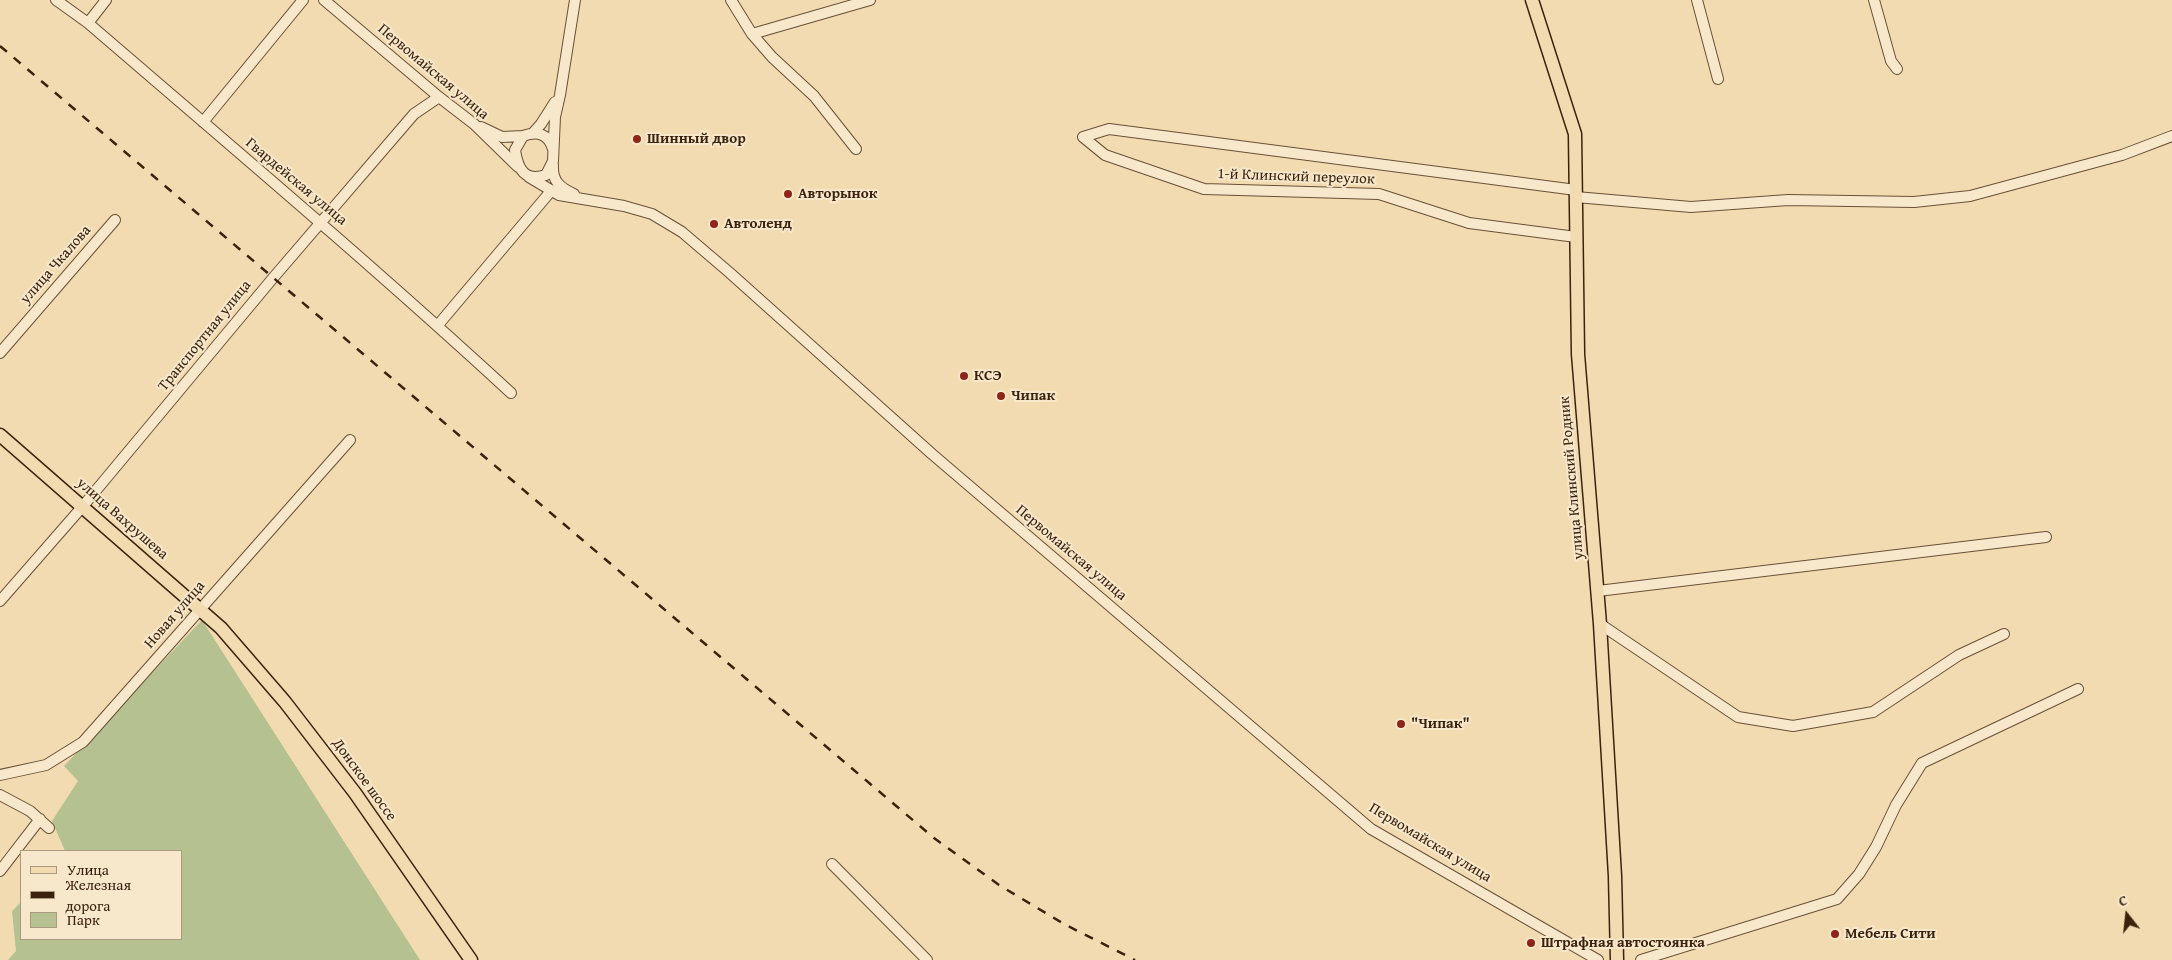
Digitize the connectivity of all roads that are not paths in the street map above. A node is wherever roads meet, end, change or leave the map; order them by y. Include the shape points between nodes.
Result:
1 (56, 0) edge
2 (106, 0) edge
3 (303, 0) edge
4 (324, 0) edge
5 (575, 0) edge
6 (731, 0) edge
7 (870, 0) edge
8 (1532, 0) edge
9 (1697, 0) edge
10 (1874, 0) edge
11 (88, 24) junction
12 (752, 34) junction
13 (1897, 69) dead end
14 (1718, 79) dead end
15 (560, 95) junction
16 (439, 97) junction
17 (203, 122) junction
18 (474, 124) junction
19 (528, 134) junction
20 (2172, 136) edge
21 (553, 149) junction
22 (856, 149) dead end
23 (553, 161) junction
24 (520, 169) junction
25 (529, 177) junction
26 (551, 191) junction
27 (1576, 194) junction
28 (594, 201) junction
29 (115, 220) dead end
30 (320, 222) junction
31 (1576, 237) junction
32 (438, 325) junction
33 (0, 353) edge
34 (511, 393) dead end
35 (0, 435) edge
36 (350, 440) dead end
37 (83, 506) junction
38 (2046, 537) dead end
39 (1598, 591) junction
40 (0, 601) edge
41 (200, 608) junction
42 (1600, 624) junction
43 (221, 628) joint
44 (2004, 634) dead end
45 (2078, 689) dead end
46 (0, 775) edge
47 (0, 795) edge
48 (40, 820) junction
49 (49, 828) dead end
50 (832, 864) dead end
51 (0, 871) edge
52 (471, 960) edge
53 (927, 960) edge
54 (1598, 960) edge
55 (1617, 960) edge
56 (1641, 960) edge

1 - 11 street, Гвардейская улица
2 - 11 street
3 - 17 street
4 - 16 street, Первомайская улица
5 - 15 street
6 - 12 street
7 - 12 street
8 - 27 main road, улица Клинский Родник via 1575,134
9 - 14 street
10 - 13 street via 1891,61
11 - 17 street, Гвардейская улица
12 - 22 street via 814,96
15 - 19 street via 542,124
15 - 21 street
16 - 18 street, Первомайская улица
16 - 30 street, Транспортная улица via 414,114
17 - 30 street, Гвардейская улица
18 - 19 street via 502,137
18 - 24 street, Первомайская улица
19 - 21 street via 539,133 550,140
19 - 24 street via 515,150
20 - 27 street via 2122,155 1970,196 1914,202 1788,200 1691,207
21 - 23 street
23 - 25 street via 546,175
23 - 28 street via 552,173 560,187
24 - 25 street
25 - 26 street, Первомайская улица
26 - 28 street, Первомайская улица
26 - 32 street
27 - 31 main road, улица Клинский Родник
27 - 31 street, 1-й Клинский переулок via 1208,141 1109,130 1083,136 1105,155 1204,189 1379,194 1469,223
28 - 54 street, Первомайская улица via 652,214 682,232 939,460 1371,828
29 - 33 street, улица Чкалова
30 - 32 street, Гвардейская улица
30 - 37 street, Транспортная улица
31 - 39 main road, улица Клинский Родник via 1578,354
32 - 34 street, Гвардейская улица
35 - 37 main road, улица Вахрушева
36 - 41 street, Новая улица
37 - 40 street, Транспортная улица
37 - 41 main road, улица Вахрушева
38 - 39 street
39 - 42 main road, улица Клинский Родник
41 - 43 main road, улица Вахрушева
41 - 46 street, Новая улица via 83,742 46,765
42 - 44 street via 1738,717 1793,726 1873,712 1960,655
42 - 55 main road, улица Клинский Родник
43 - 52 main road, Донское шоссе via 285,702 355,793
45 - 56 street via 1922,762 1876,847 1859,874 1837,898
47 - 48 street
48 - 49 street
48 - 51 street
50 - 53 street

